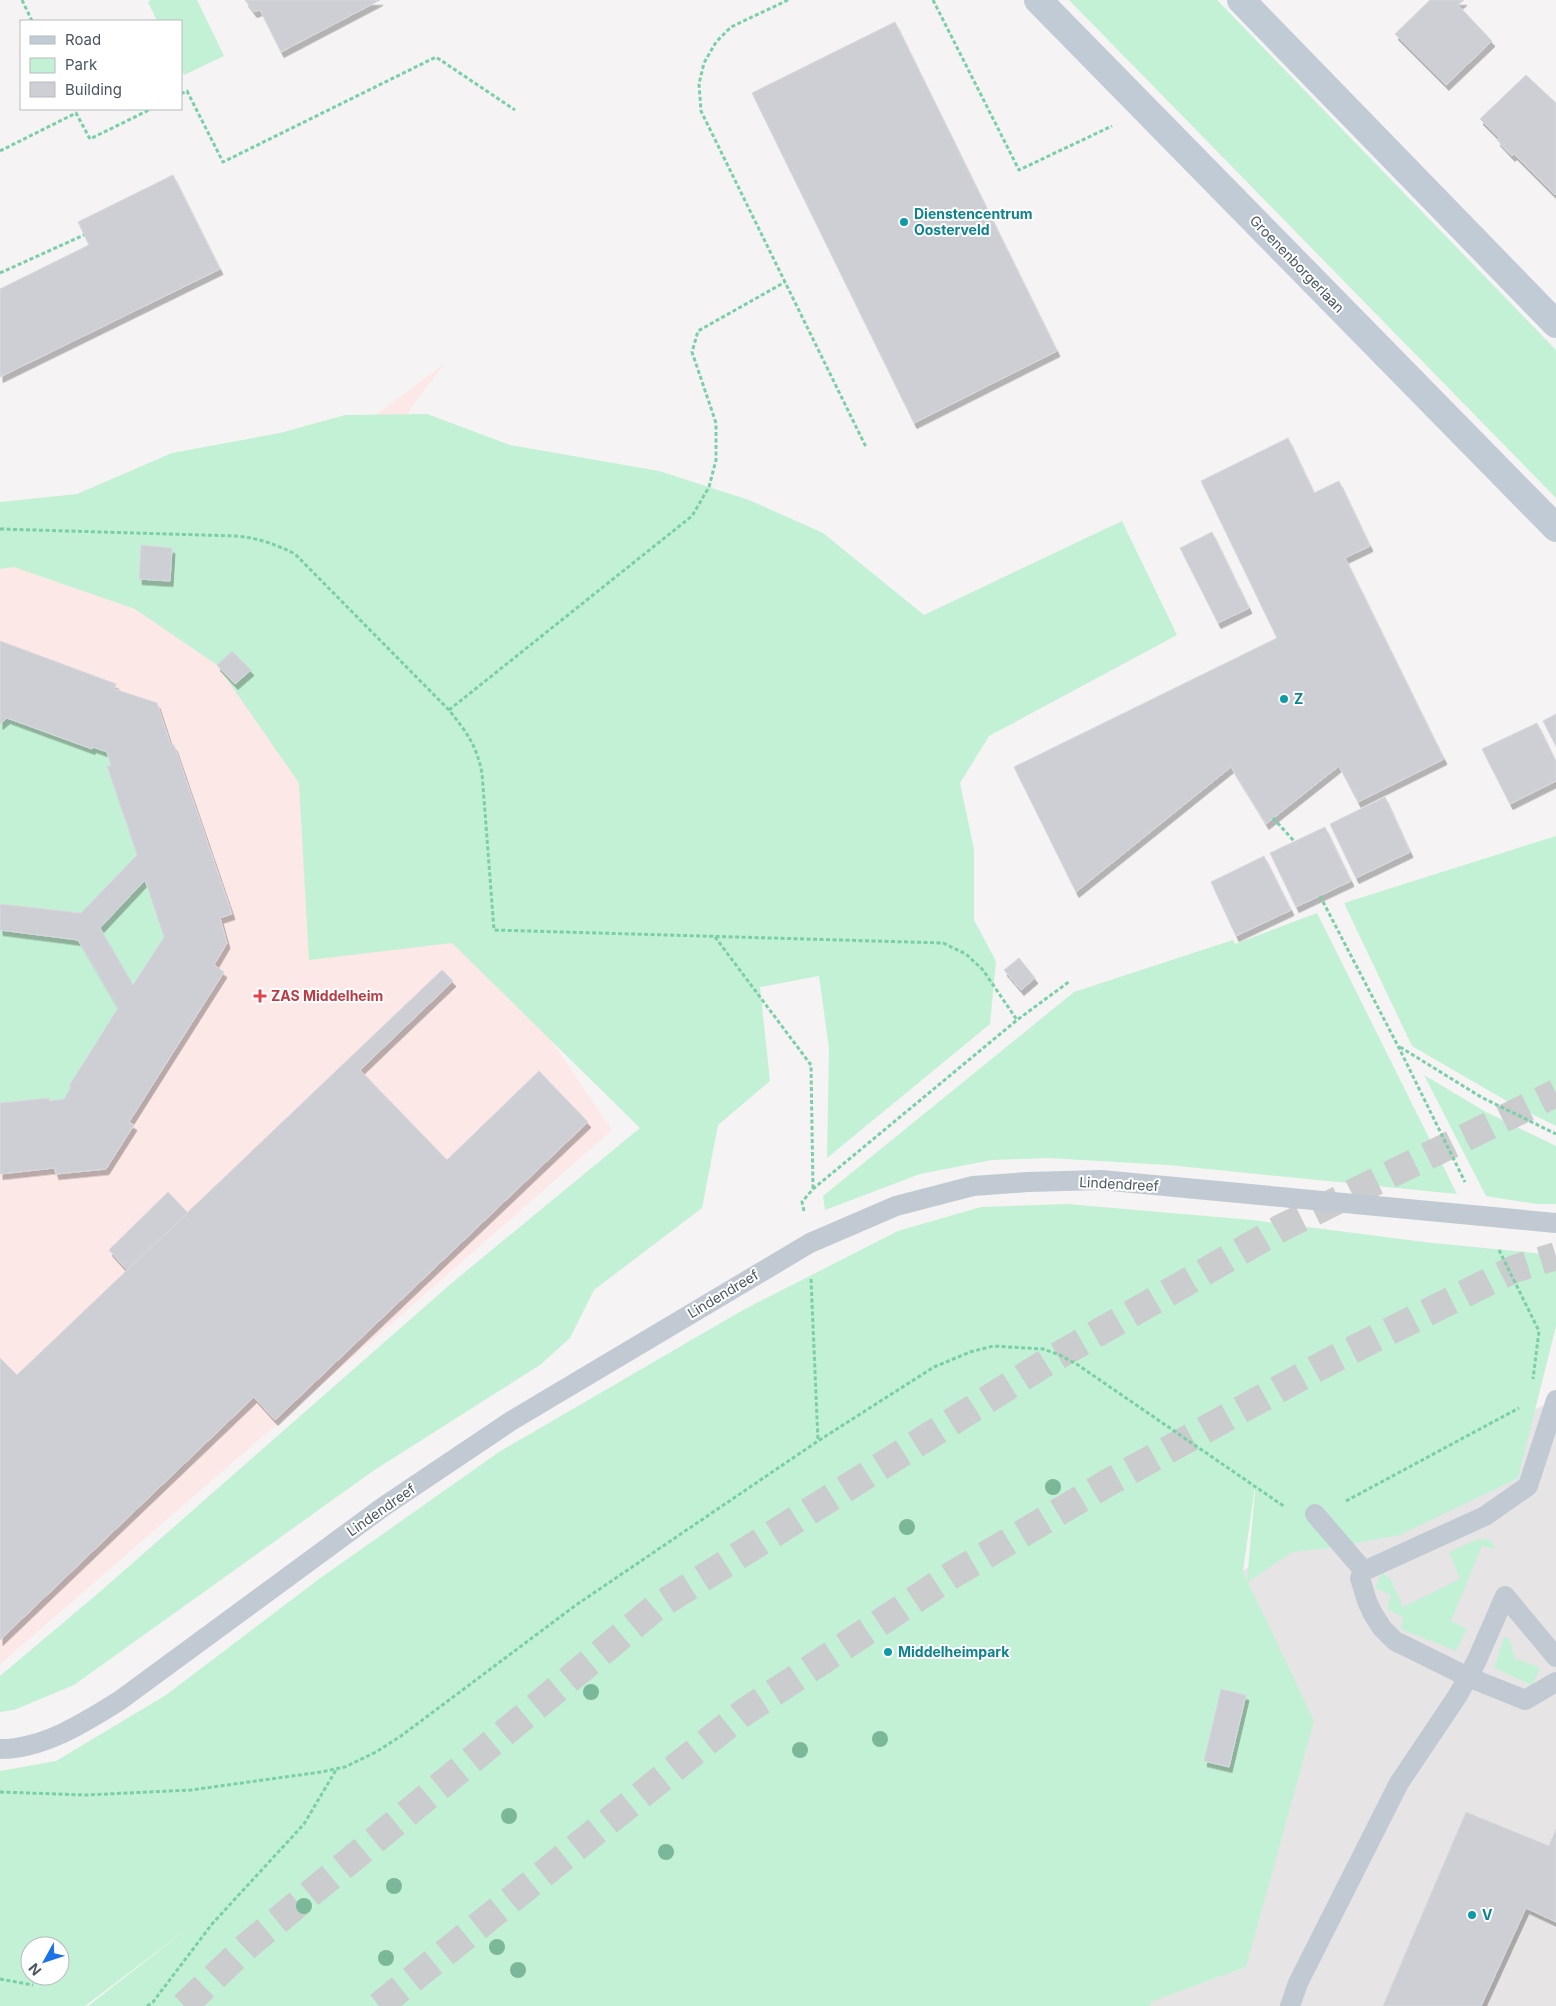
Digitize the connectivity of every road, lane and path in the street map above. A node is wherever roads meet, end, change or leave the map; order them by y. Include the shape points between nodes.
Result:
1 (22, 0) edge
2 (788, 0) edge
3 (933, 0) edge
4 (1038, 0) edge
5 (1241, 0) edge
6 (32, 20) edge
7 (182, 94) edge
8 (149, 110) edge
9 (515, 110) dead end
10 (75, 111) edge
11 (1115, 124) dead end
12 (0, 151) edge
13 (84, 235) dead end
14 (0, 273) edge
15 (785, 282) junction
16 (1556, 324) edge
17 (866, 446) dead end
18 (1556, 528) edge
19 (0, 529) edge
20 (449, 710) junction
21 (1274, 818) dead end
22 (1294, 841) dead end
23 (1320, 896) dead end
24 (715, 936) junction
25 (1017, 1020) dead end
26 (1398, 1046) junction
27 (1556, 1134) edge
28 (813, 1189) dead end
29 (1482, 1217) junction
30 (1556, 1223) edge
31 (1532, 1384) dead end
32 (1556, 1400) edge
33 (1521, 1407) dead end
34 (1316, 1514) junction
35 (1364, 1571) junction
36 (1556, 1657) edge
37 (1468, 1677) junction
38 (1556, 1682) edge
39 (0, 1749) edge
40 (337, 1769) junction
41 (0, 1792) edge
42 (0, 1979) edge
43 (20, 1983) edge
44 (147, 2006) edge
45 (1290, 2006) edge

1 - 6 path
2 - 15 path via 731,27 716,42 704,63 699,84 701,111
3 - 11 path via 1019,170
4 - 18 street, Groenenborgerlaan
5 - 16 street
7 - 9 path via 187,91 223,162 436,57
8 - 10 path via 90,139
10 - 12 path
13 - 14 path
15 - 17 path
15 - 20 path via 698,331 692,352 716,423 716,460 709,488 692,516
19 - 20 path via 236,536 259,538 278,545 295,554
20 - 24 path via 467,732 478,753 494,930
21 - 22 path
23 - 26 path
24 - 25 path via 944,942 966,954 983,970
24 - 28 path via 811,1065
26 - 27 path via 1481,1098
26 - 29 path
29 - 30 lane, Lindendreef
29 - 31 path via 1539,1331
29 - 39 lane, Lindendreef via 1101,1180 973,1186 896,1206 810,1243 511,1421 383,1507 87,1721 48,1740
32 - 35 lane via 1528,1486 1485,1516
33 - 34 path
34 - 35 lane
34 - 40 path via 1294,1513 1060,1355 1043,1349 993,1346 934,1367 818,1441 576,1605 401,1736 376,1752
35 - 37 lane via 1360,1578 1367,1601 1382,1628 1395,1641
36 - 37 lane via 1505,1596
37 - 38 lane via 1525,1700
37 - 45 lane via 1398,1783 1298,1983
40 - 41 path via 191,1790 86,1795
40 - 44 path via 304,1824 212,1924
42 - 43 path

